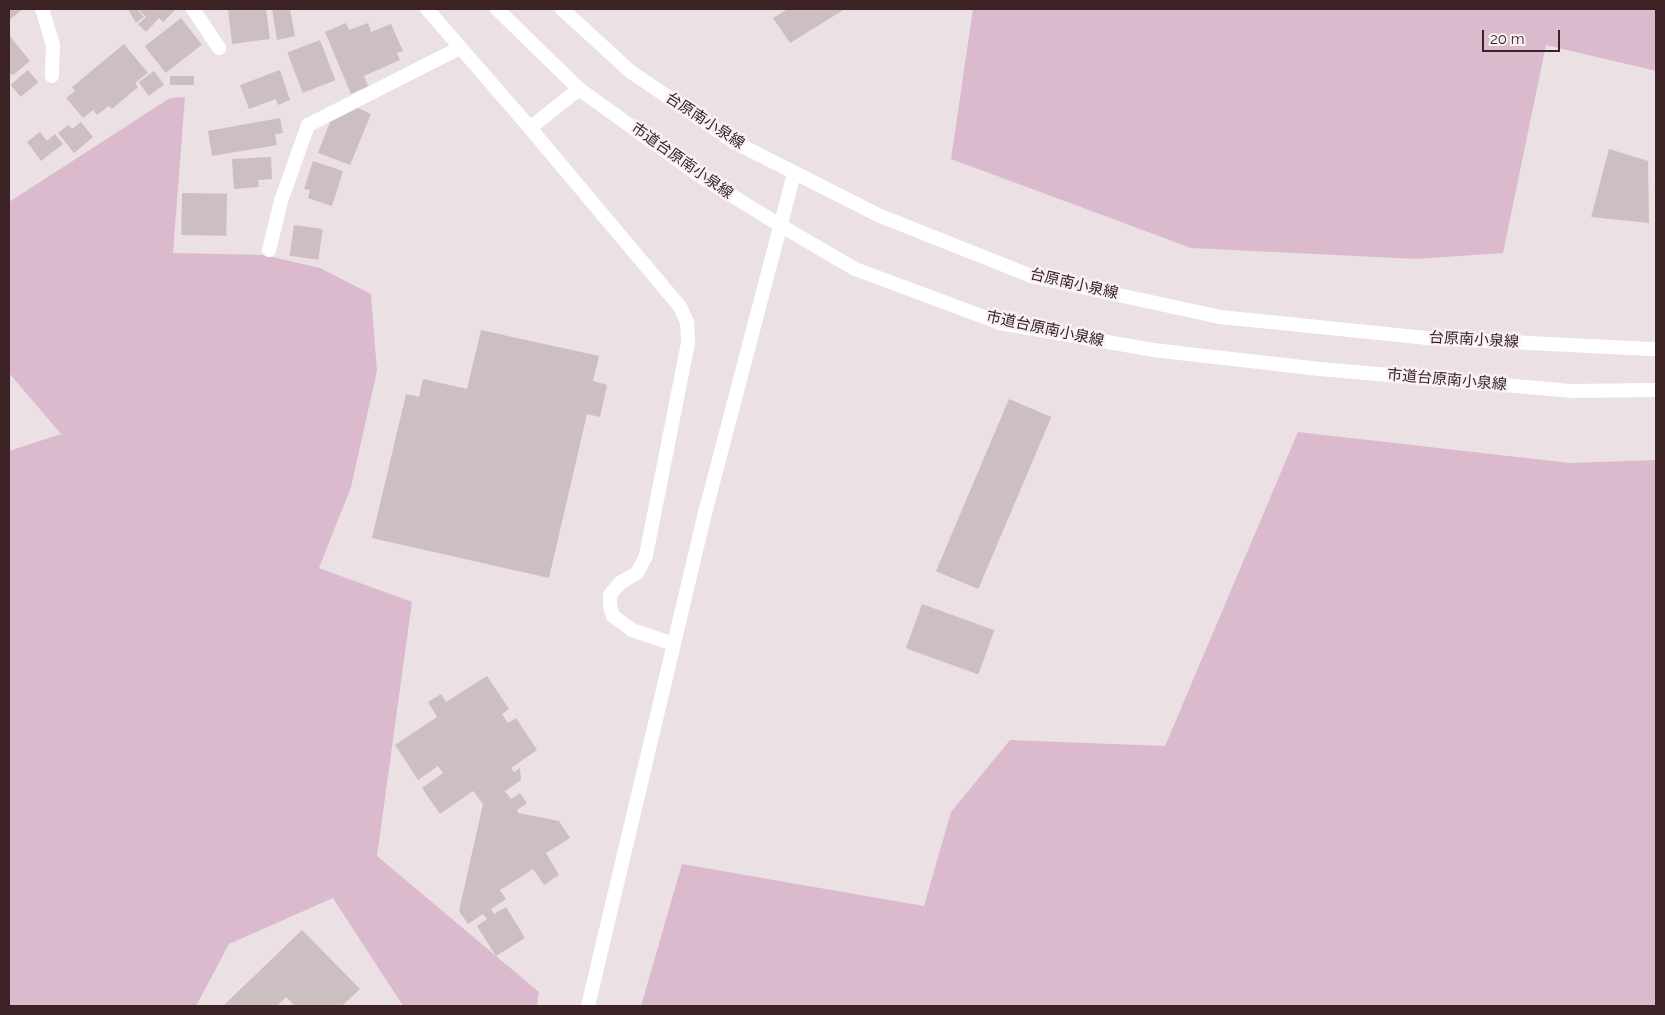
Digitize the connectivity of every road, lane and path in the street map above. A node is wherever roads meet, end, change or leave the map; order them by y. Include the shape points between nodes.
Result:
1 (42, 9) edge
2 (193, 9) edge
3 (426, 9) edge
4 (497, 9) edge
5 (562, 9) edge
6 (219, 48) dead end
7 (460, 48) junction
8 (52, 76) dead end
9 (579, 89) junction
10 (530, 128) junction
11 (794, 174) junction
12 (778, 224) junction
13 (269, 250) dead end
14 (1656, 349) edge
15 (1656, 390) edge
16 (674, 644) junction
17 (588, 1006) edge

1 - 8 street via 53,45
2 - 6 street
3 - 7 street
4 - 9 street, 市道台原南小泉線
5 - 11 street, 台原南小泉線 via 631,72 734,142
7 - 10 street
7 - 13 street via 308,125
9 - 10 street
9 - 12 street, 市道台原南小泉線 via 700,176
10 - 16 street via 680,307 687,322 688,343 646,556 637,573 620,583 610,595 613,616 632,630
11 - 12 street
11 - 14 street, 台原南小泉線 via 878,215 1031,276 1220,317 1428,338
12 - 15 street, 市道台原南小泉線 via 855,270 1000,323 1153,350 1320,369 1570,391
12 - 16 street
16 - 17 street

